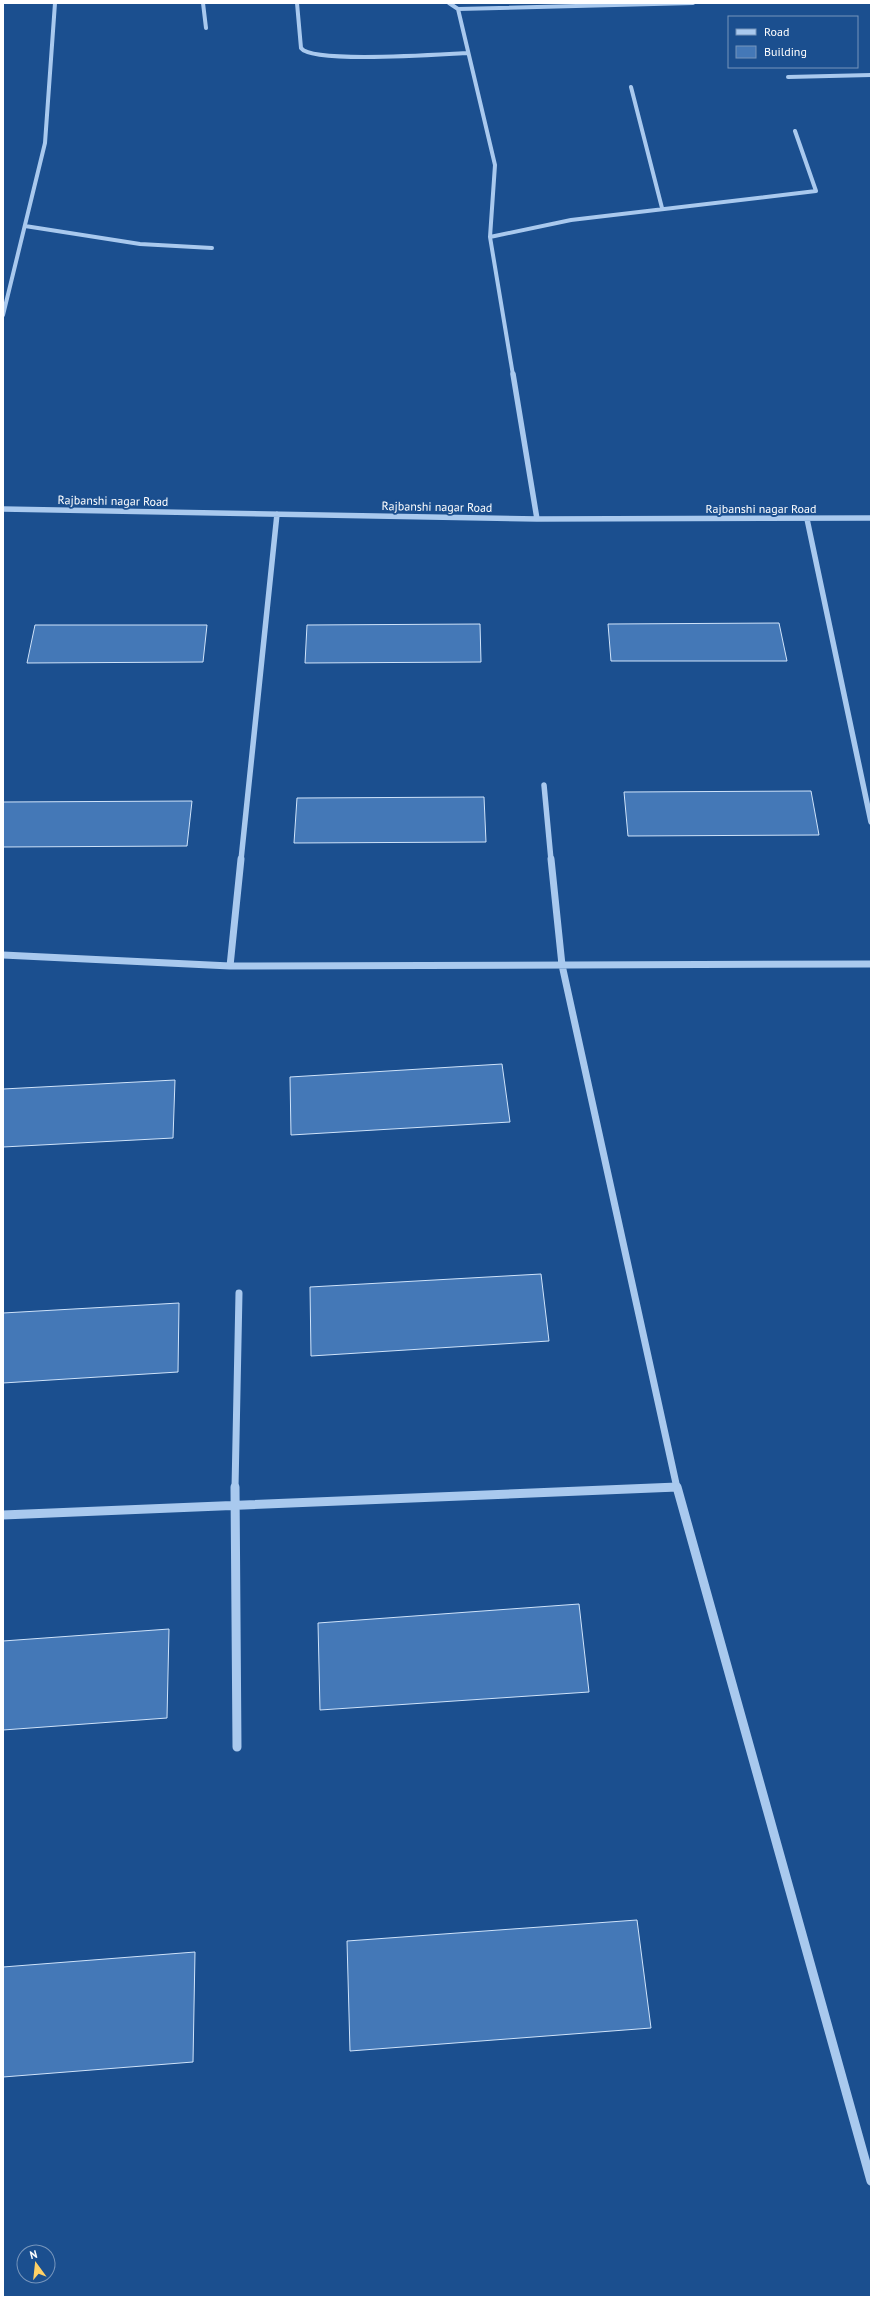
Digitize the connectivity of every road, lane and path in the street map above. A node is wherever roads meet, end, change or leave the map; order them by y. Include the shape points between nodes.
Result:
1 (55, 3) edge
2 (204, 3) edge
3 (297, 3) edge
4 (449, 3) edge
5 (693, 3) edge
6 (458, 9) junction
7 (206, 28) dead end
8 (468, 53) junction
9 (871, 75) edge
10 (788, 76) dead end
11 (631, 87) dead end
12 (795, 131) dead end
13 (662, 208) junction
14 (25, 226) junction
15 (490, 237) junction
16 (212, 248) dead end
17 (3, 315) edge
18 (3, 509) edge
19 (277, 514) junction
20 (807, 518) junction
21 (871, 518) edge
22 (537, 519) junction
23 (544, 784) dead end
24 (871, 822) edge
25 (3, 955) edge
26 (871, 964) edge
27 (562, 965) junction
28 (230, 966) junction
29 (239, 1293) dead end
30 (677, 1487) junction
31 (235, 1505) junction
32 (3, 1515) edge
33 (237, 1747) dead end
34 (871, 2181) edge

1 - 14 street via 45,143
2 - 7 street
3 - 8 street via 299,44 302,51 309,55 335,57
4 - 6 street
5 - 6 street
6 - 8 street
8 - 15 street via 495,165
9 - 10 street
11 - 13 street
12 - 13 street via 816,191
13 - 15 street via 572,220
14 - 16 street via 133,243
14 - 17 street
15 - 22 street
18 - 19 street, Rajbanshi nagar Road
19 - 22 street, Rajbanshi nagar Road
19 - 28 street
20 - 21 street, Rajbanshi nagar Road
20 - 22 street, Rajbanshi nagar Road
20 - 24 street
23 - 27 street
25 - 28 street
26 - 27 street
27 - 28 street
27 - 30 street
29 - 31 street
30 - 31 street
30 - 34 street
31 - 32 street
31 - 33 street

